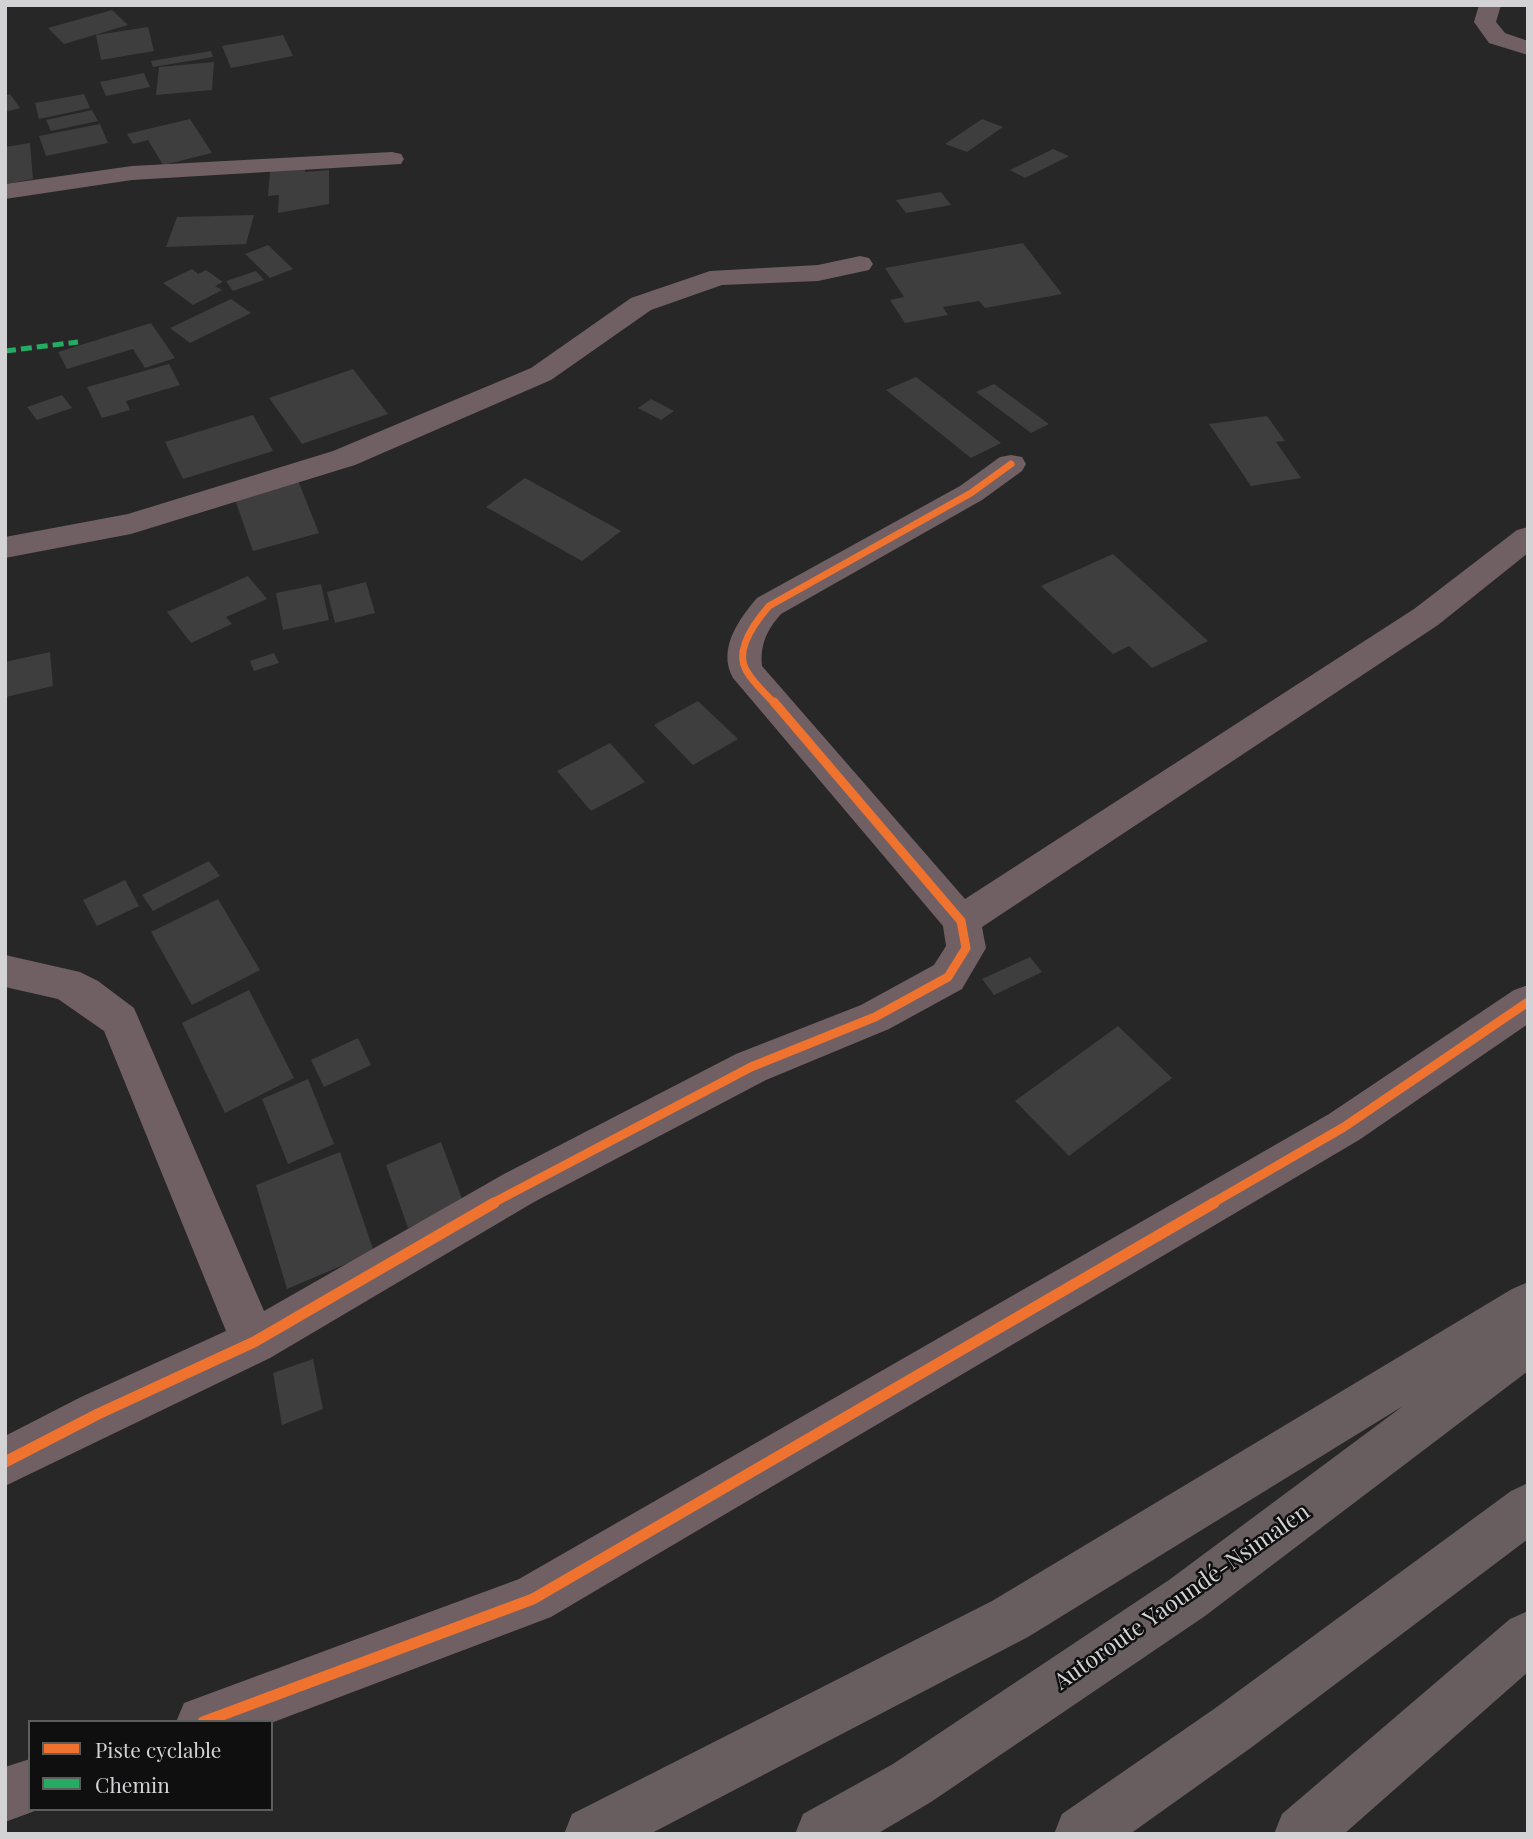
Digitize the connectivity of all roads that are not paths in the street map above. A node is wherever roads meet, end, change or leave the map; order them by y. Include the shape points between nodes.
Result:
1 (1490, 5) edge
2 (1528, 48) edge
3 (392, 159) dead end
4 (5, 192) edge
5 (860, 264) dead end
6 (1011, 464) dead end
7 (1528, 537) edge
8 (5, 548) edge
9 (961, 921) junction
10 (5, 971) edge
11 (1528, 1002) edge
12 (1528, 1304) edge
13 (254, 1342) junction
14 (1528, 1342) edge
15 (5, 1462) edge
16 (1528, 1508) edge
17 (1528, 1637) edge
18 (208, 1720) edge
19 (28, 1787) edge
20 (5, 1796) edge
21 (592, 1834) edge
22 (823, 1834) edge
23 (1082, 1834) edge
24 (1302, 1834) edge

1 - 2 street via 1485,22 1497,38
3 - 4 street via 131,173
5 - 8 street via 818,273 719,277 641,304 541,374 344,458 131,524
6 - 9 street via 971,493 769,606 742,649 745,669
7 - 9 street via 1426,617
9 - 13 street via 965,948 948,977 876,1017 751,1067 531,1181
10 - 13 street via 66,984 120,1020
11 - 18 street via 1344,1127 533,1599
12 - 21 highway via 1010,1619
13 - 15 street
14 - 22 highway, Autoroute Yaoundé-Nsimalen via 1187,1598 912,1783
16 - 23 highway via 1233,1728
17 - 24 highway
19 - 20 street

